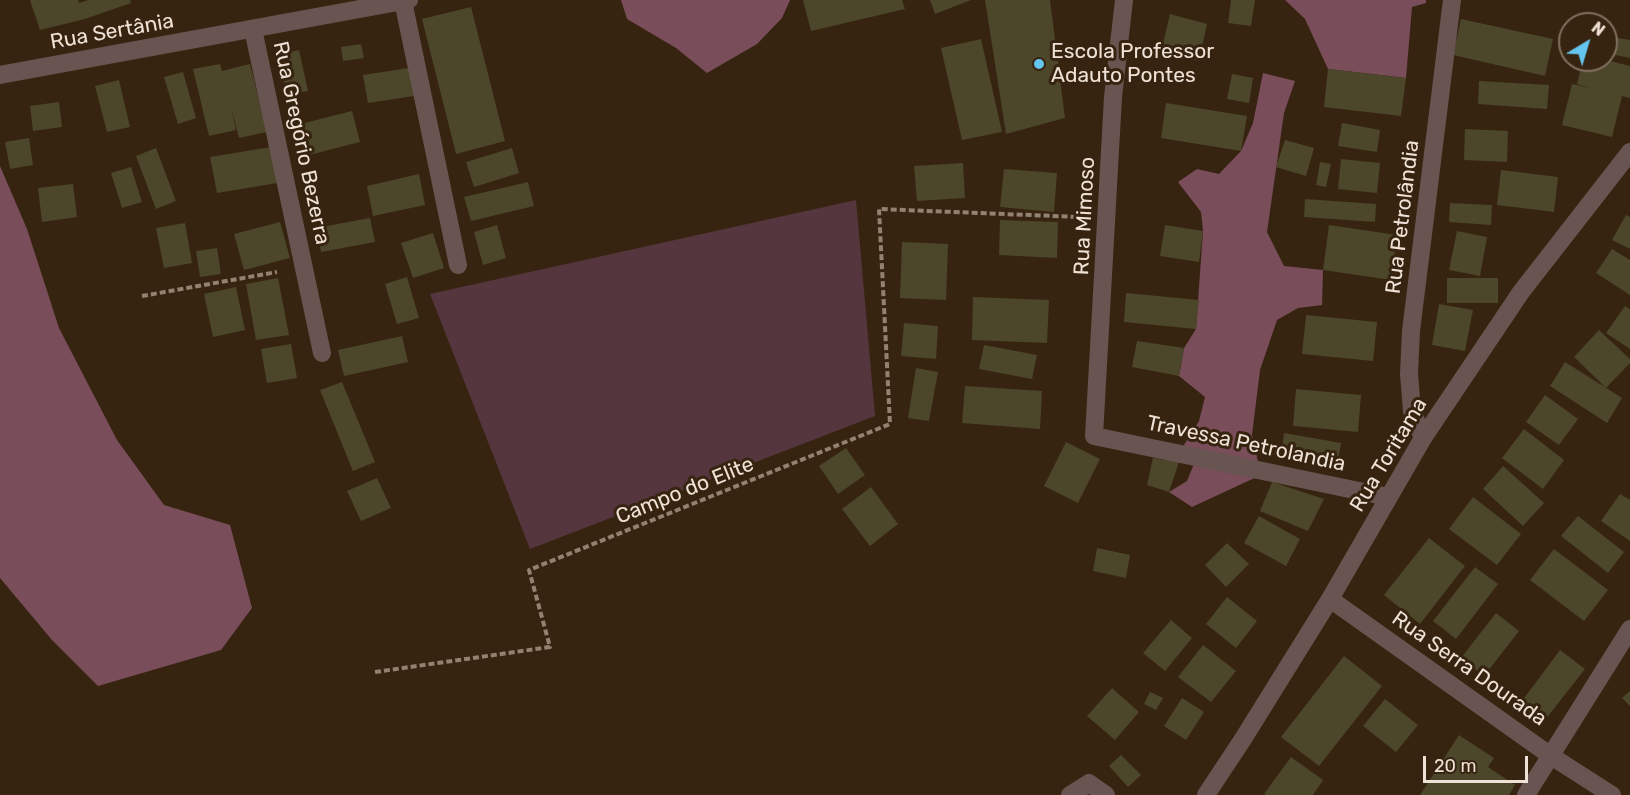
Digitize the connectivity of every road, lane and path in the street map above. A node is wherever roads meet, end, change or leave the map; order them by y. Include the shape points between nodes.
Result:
1 (1124, 0) edge
2 (1452, 0) edge
3 (406, 1) edge
4 (253, 29) junction
5 (0, 75) edge
6 (1630, 152) edge
7 (1108, 218) junction
8 (458, 265) dead end
9 (305, 267) junction
10 (142, 296) dead end
11 (322, 353) dead end
12 (1094, 436) joint
13 (1424, 438) junction
14 (1388, 497) junction
15 (1330, 599) junction
16 (1630, 628) edge
17 (375, 672) dead end
18 (1551, 756) junction
19 (1070, 795) edge
20 (1106, 795) edge
21 (1206, 795) edge
22 (1526, 795) edge
23 (1612, 795) edge

1 - 7 street, Rua Mimoso via 1113,97
2 - 13 street, Rua Petrolândia via 1411,331 1412,411
3 - 4 street, Rua Sertânia
3 - 8 street
4 - 5 street, Rua Sertânia
4 - 9 street, Rua Gregório Bezerra
6 - 13 street, Rua Toritama via 1521,292
7 - 12 street, Rua Mimoso
7 - 17 path, Campo do Elite via 879,209 890,424 529,570 550,647
9 - 10 path, Rua Gregório Bezerra
9 - 11 street, Rua Gregório Bezerra
12 - 14 street, Travessa Petrolandia
13 - 14 street, Rua Toritama
14 - 15 street, Rua Toritama
15 - 18 street, Rua Serra Dourada
15 - 21 street, Rua Toritama
16 - 18 street
18 - 22 street
18 - 23 street, Rua Serra Dourada
19 - 20 street via 1089,783

